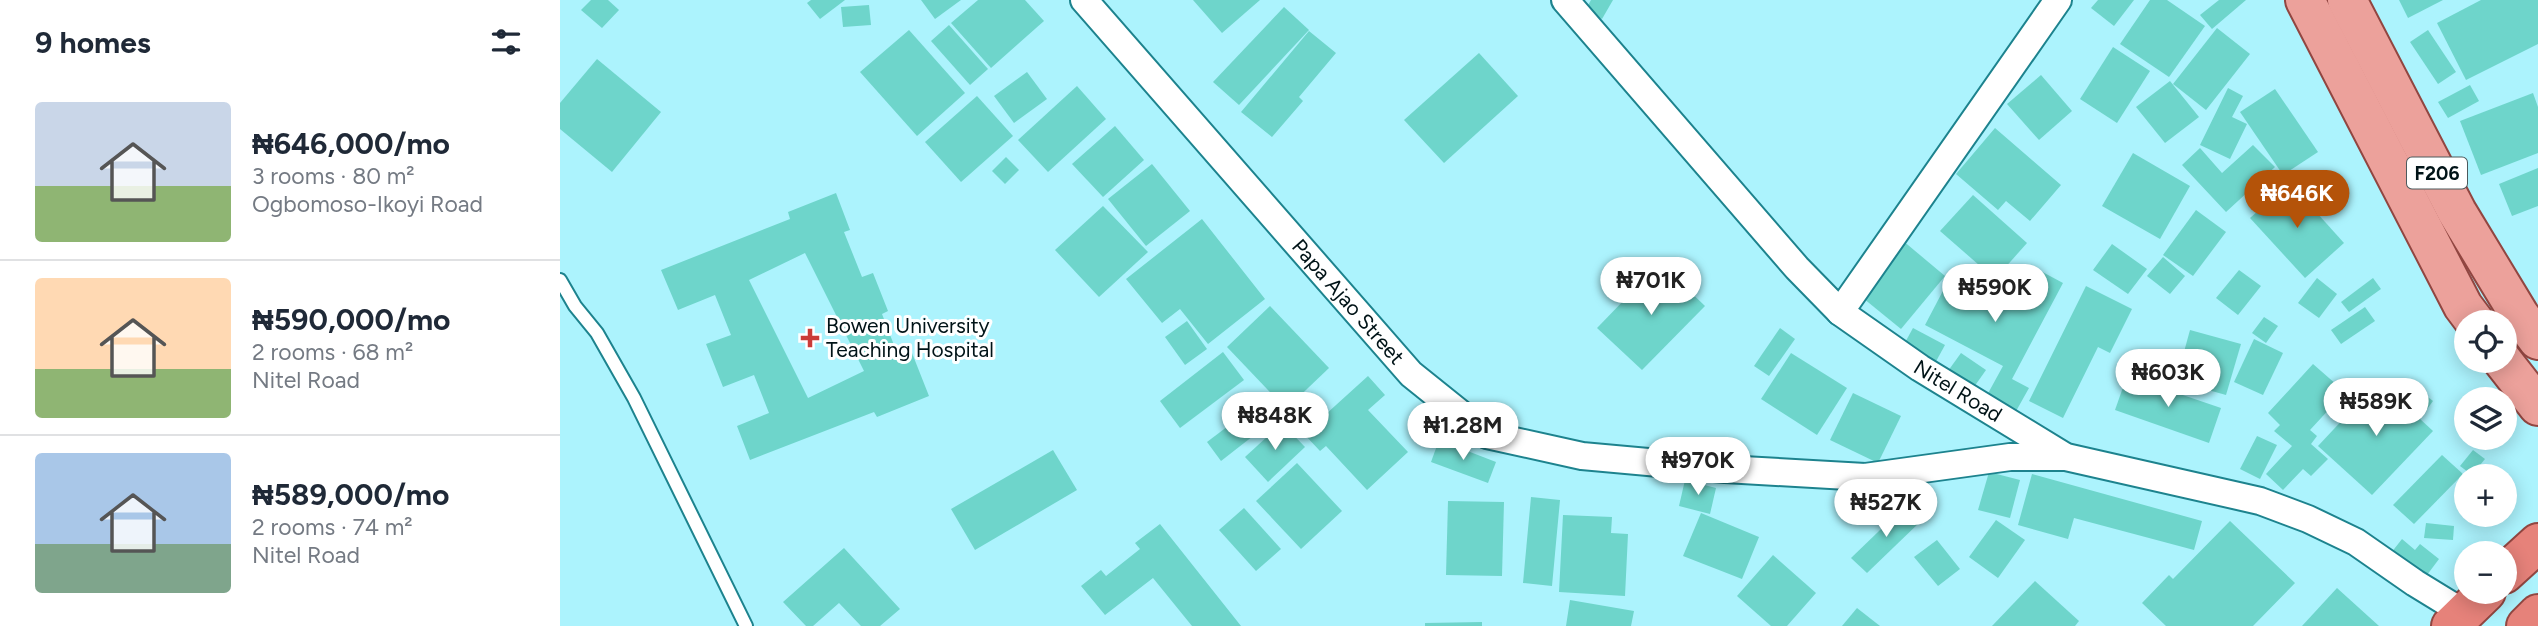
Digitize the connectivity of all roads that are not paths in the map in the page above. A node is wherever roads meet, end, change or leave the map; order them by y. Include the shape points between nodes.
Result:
1 (1084, 0) edge
2 (1564, 0) edge
3 (2058, 0) edge
4 (2305, 0) edge
5 (2347, 0) edge
6 (560, 280) edge
7 (560, 303) edge
8 (575, 306) junction
9 (2466, 310) edge
10 (1840, 312) junction
11 (2538, 340) edge
12 (2512, 373) edge
13 (2538, 406) edge
14 (2066, 457) junction
15 (2538, 543) edge
16 (2517, 562) edge
17 (2467, 610) edge
18 (2538, 614) edge
19 (746, 626) edge
20 (2526, 626) edge

1 - 14 street, Papa Ajao Street via 1411,374 1487,435 1582,456 1865,477 2010,457
2 - 10 street, Nitel Road
3 - 10 street
4 - 9 main road, F206
5 - 11 main road, F206 via 2457,212
6 - 8 lane
7 - 8 lane
8 - 19 lane via 597,333 634,398
10 - 14 street, Nitel Road via 1920,368
12 - 13 main road
14 - 17 street, Nitel Road via 2260,501 2308,519 2356,541 2415,583
15 - 16 highway
18 - 20 highway

